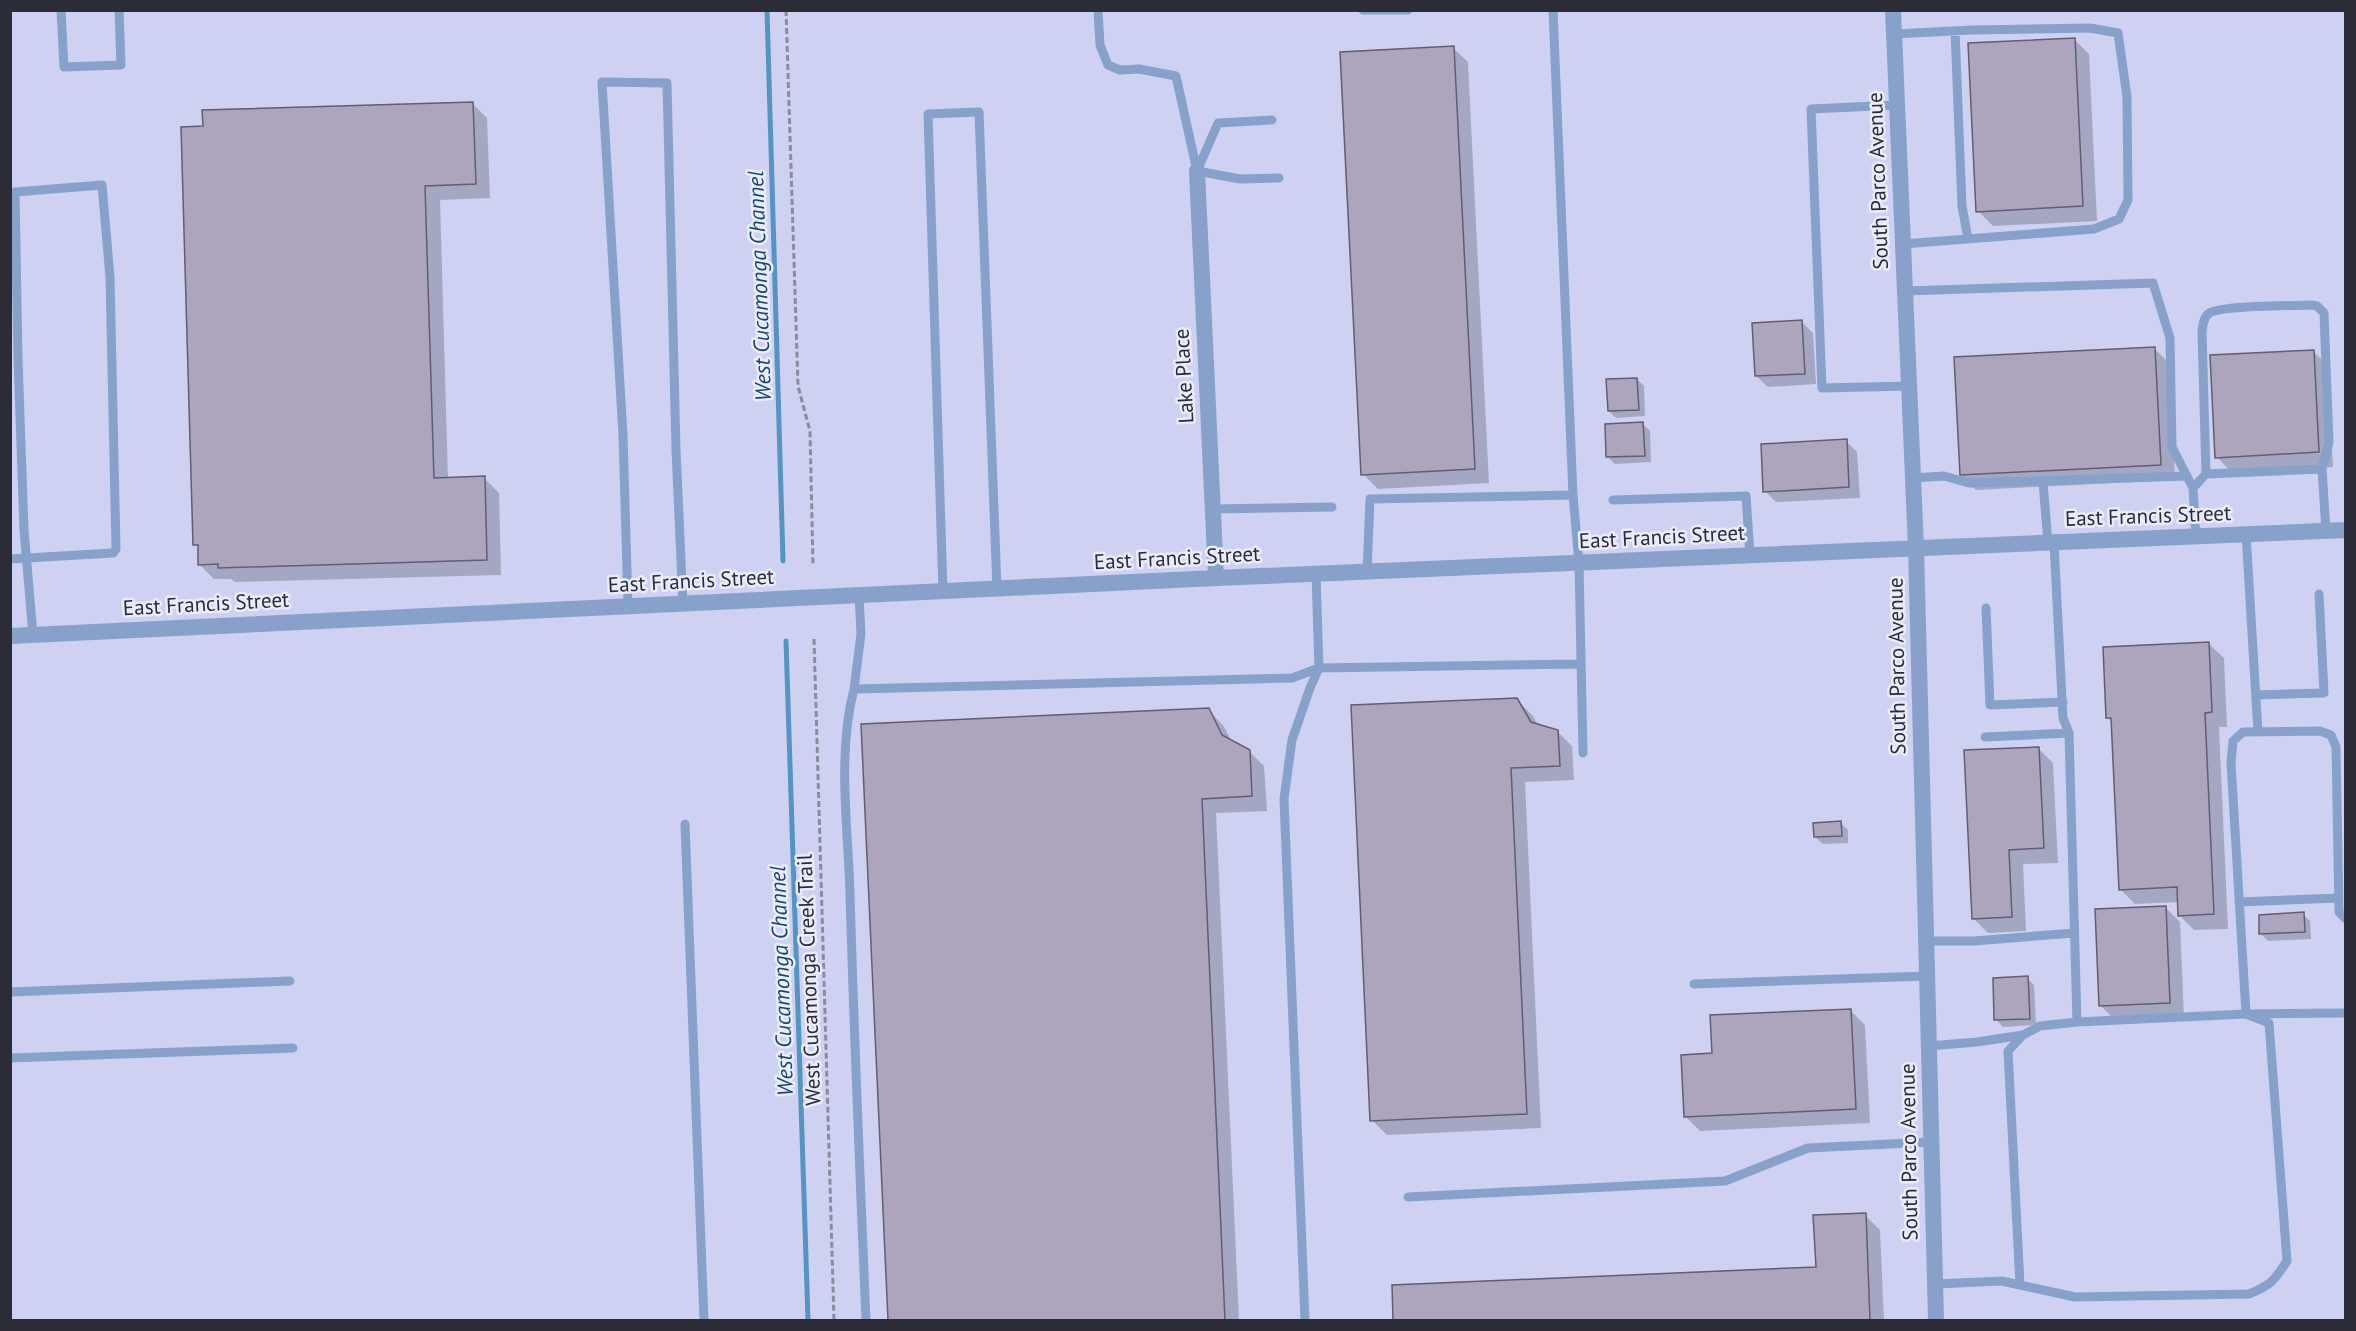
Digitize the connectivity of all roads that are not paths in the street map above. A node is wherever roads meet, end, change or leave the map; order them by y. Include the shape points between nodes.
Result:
1 (61, 10) edge
2 (119, 10) edge
3 (1098, 10) edge
4 (1363, 10) edge
5 (1408, 10) edge
6 (1553, 10) edge
7 (1893, 10) edge
8 (1955, 31) junction
9 (1894, 34) junction
10 (1897, 105) junction
11 (1272, 120) dead end
12 (1197, 171) junction
13 (1279, 178) dead end
14 (13, 192) edge
15 (1968, 239) junction
16 (1903, 244) junction
17 (1905, 291) junction
18 (1909, 386) junction
19 (2322, 469) junction
20 (2206, 474) junction
21 (2187, 476) junction
22 (1913, 478) junction
23 (2043, 482) junction
24 (2193, 488) junction
25 (1574, 495) junction
26 (1613, 500) dead end
27 (1332, 507) dead end
28 (1213, 509) junction
29 (2346, 530) edge
30 (2326, 531) junction
31 (2246, 534) junction
32 (2196, 537) junction
33 (2051, 543) junction
34 (1916, 548) junction
35 (1750, 555) junction
36 (26, 557) junction
37 (10, 559) edge
38 (1579, 563) junction
39 (1367, 572) junction
40 (1316, 574) junction
41 (1216, 578) junction
42 (997, 589) junction
43 (943, 592) junction
44 (2319, 594) dead end
45 (859, 596) junction
46 (683, 604) junction
47 (628, 606) junction
48 (1986, 608) dead end
49 (33, 635) junction
50 (10, 636) edge
51 (1581, 664) junction
52 (1320, 668) junction
53 (854, 689) junction
54 (2256, 695) junction
55 (2063, 702) junction
56 (2258, 732) junction
57 (2069, 733) junction
58 (1985, 737) dead end
59 (1583, 753) dead end
60 (685, 824) dead end
61 (2338, 898) junction
62 (2239, 902) junction
63 (2346, 919) edge
64 (2074, 933) junction
65 (1926, 941) junction
66 (1927, 976) junction
67 (290, 981) dead end
68 (1694, 984) dead end
69 (10, 992) edge
70 (2346, 1013) edge
71 (2246, 1014) junction
72 (2077, 1022) junction
73 (2023, 1035) junction
74 (1929, 1046) junction
75 (293, 1048) dead end
76 (10, 1058) edge
77 (1931, 1142) junction
78 (1408, 1197) dead end
79 (1935, 1284) junction
80 (2020, 1285) junction
81 (704, 1320) edge
82 (866, 1320) edge
83 (1305, 1320) edge
84 (1936, 1320) edge

1 - 2 lane via 64,67 121,65
3 - 12 lane via 1100,45 1108,65 1120,70 1139,69 1176,76
4 - 5 lane
6 - 25 lane
7 - 9 street, South Parco Avenue
8 - 9 lane
8 - 15 lane via 1962,206
8 - 15 lane via 2090,28 2118,33 2127,97 2128,200 2119,219 2094,229
9 - 10 street, South Parco Avenue
10 - 16 street, South Parco Avenue
10 - 18 lane via 1811,109 1818,297 1822,388
11 - 12 lane via 1218,123
12 - 13 lane via 1240,179
12 - 28 street, Lake Place
14 - 36 lane
14 - 36 lane via 102,185 110,278 116,549 113,553
15 - 16 lane
16 - 17 street, South Parco Avenue
17 - 18 street, South Parco Avenue
17 - 21 lane via 2153,283 2170,338 2172,447
18 - 22 street, South Parco Avenue
19 - 20 lane
19 - 20 lane via 2329,442 2324,313 2312,305 2233,308 2209,313 2202,332
19 - 30 lane
20 - 24 lane
21 - 23 lane
21 - 24 lane
22 - 23 lane via 1944,476 1969,483
22 - 34 street, South Parco Avenue
23 - 33 lane
24 - 32 lane
25 - 38 lane
25 - 39 lane via 1370,500
26 - 35 lane via 1746,495
27 - 28 lane
28 - 41 street, Lake Place
29 - 30 street, East Francis Street
30 - 31 street, East Francis Street
31 - 32 street, East Francis Street
31 - 54 lane
32 - 33 street, East Francis Street
33 - 34 street, East Francis Street
33 - 55 lane
34 - 35 street, East Francis Street
34 - 65 street, South Parco Avenue
35 - 38 street, East Francis Street
36 - 37 lane
36 - 49 lane
38 - 39 street, East Francis Street
38 - 51 lane
39 - 40 street, East Francis Street
40 - 41 street, East Francis Street
40 - 52 lane
41 - 42 street, East Francis Street
42 - 43 street, East Francis Street
42 - 43 lane via 979,112 928,114
43 - 45 street, East Francis Street
44 - 54 lane via 2324,693
45 - 46 street, East Francis Street
45 - 53 lane via 861,634
46 - 47 street, East Francis Street
46 - 47 lane via 667,83 602,82 623,435
47 - 49 street, East Francis Street
48 - 55 lane via 1990,705
49 - 50 street, East Francis Street
51 - 52 lane
51 - 59 lane
52 - 53 lane via 1292,678
52 - 83 lane via 1292,740 1284,799
53 - 82 lane via 847,714 845,781
54 - 56 lane
55 - 57 lane via 2063,718
56 - 61 lane via 2320,731 2331,735 2336,747
56 - 62 lane via 2243,732 2233,741
57 - 58 lane
57 - 64 lane
60 - 81 lane
61 - 62 lane
61 - 63 lane via 2338,912
62 - 71 lane
64 - 65 lane
64 - 72 lane
65 - 66 street, South Parco Avenue
66 - 68 lane
66 - 74 street, South Parco Avenue
67 - 69 lane
70 - 71 lane
71 - 72 lane
71 - 80 lane via 2269,1023 2288,1261 2278,1276 2268,1286 2249,1294 2075,1297
72 - 73 lane via 2040,1026
73 - 74 lane
73 - 80 lane via 2008,1051
74 - 77 street, South Parco Avenue
75 - 76 lane
77 - 78 lane via 1808,1148 1725,1181
77 - 79 street, South Parco Avenue
79 - 80 lane via 2002,1281
79 - 84 street, South Parco Avenue

